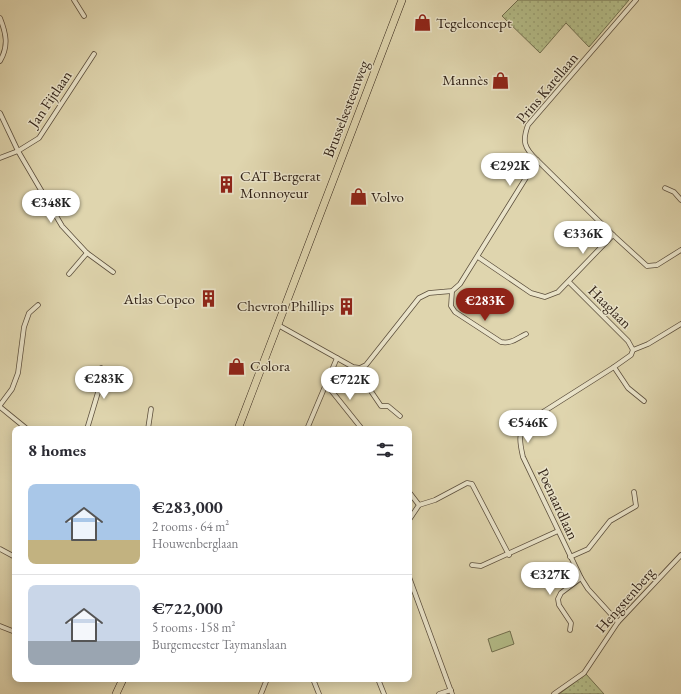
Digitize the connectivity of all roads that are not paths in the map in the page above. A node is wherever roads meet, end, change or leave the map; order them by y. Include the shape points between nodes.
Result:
1 (74, 0) edge
2 (402, 0) edge
3 (636, 0) edge
4 (84, 16) dead end
5 (0, 18) edge
6 (94, 54) dead end
7 (0, 61) edge
8 (0, 113) edge
9 (18, 151) junction
10 (0, 158) edge
11 (536, 160) junction
12 (665, 188) dead end
13 (681, 200) edge
14 (613, 235) junction
15 (681, 250) edge
16 (88, 253) junction
17 (478, 257) junction
18 (113, 272) dead end
19 (69, 274) dead end
20 (569, 282) junction
21 (452, 291) junction
22 (38, 305) dead end
23 (278, 324) junction
24 (681, 324) edge
25 (526, 334) dead end
26 (633, 350) junction
27 (337, 358) junction
28 (614, 367) junction
29 (101, 368) dead end
30 (360, 368) junction
31 (326, 384) junction
32 (644, 401) dead end
33 (0, 406) edge
34 (151, 409) dead end
35 (400, 416) dead end
36 (23, 426) edge
37 (88, 426) edge
38 (148, 426) edge
39 (239, 426) edge
40 (308, 426) edge
41 (360, 426) edge
42 (634, 492) dead end
43 (412, 496) edge
44 (419, 505) junction
45 (412, 516) edge
46 (558, 531) junction
47 (0, 549) edge
48 (12, 555) edge
49 (509, 555) junction
50 (681, 555) edge
51 (570, 557) junction
52 (472, 564) dead end
53 (581, 578) junction
54 (412, 585) edge
55 (618, 622) junction
56 (0, 626) edge
57 (570, 630) dead end
58 (12, 631) edge
59 (122, 682) edge
60 (266, 682) edge
61 (314, 682) edge
62 (379, 682) edge
63 (452, 692) edge
64 (116, 694) edge
65 (261, 694) edge
66 (319, 694) edge
67 (384, 694) edge
68 (439, 694) edge
69 (554, 694) edge

1 - 4 street
2 - 23 main road, Brusselsesteenweg
3 - 11 street, Prins Karellaan via 528,125 524,144
5 - 7 street via 6,46
6 - 9 street, Jan Fijtlaan via 39,138
8 - 9 street
9 - 10 street, Jan Fijtlaan
9 - 16 street via 62,226
11 - 14 street, Prins Karellaan
11 - 17 street
12 - 13 street via 674,192
14 - 15 street, Prins Karellaan via 647,266 657,265
14 - 20 street
16 - 18 street
16 - 19 street
17 - 20 street via 536,296 554,295
17 - 21 street via 460,284
20 - 26 street, Haaglaan via 628,341
21 - 25 street via 451,306 455,312 501,342 508,343
21 - 30 street via 429,293 419,298 366,365
22 - 33 street via 29,313 24,327 18,373 12,389
23 - 27 street
23 - 39 main road, Brusselsesteenweg
24 - 26 street, Poenaardlaan
26 - 28 street, Poenaardlaan via 631,355
27 - 30 street
27 - 31 street
28 - 32 street via 628,388
28 - 46 street, Poenaardlaan via 532,420 523,428 519,439 523,457
29 - 37 street via 99,389
30 - 35 street via 362,378 381,406 388,406
31 - 40 street
31 - 41 street
33 - 36 street
34 - 38 street
42 - 51 street via 636,506 610,522 588,549
43 - 44 street
44 - 45 street
44 - 49 street via 435,500 467,483 472,484
46 - 49 street
46 - 51 street, Poenaardlaan
47 - 48 street
49 - 52 street via 481,566
50 - 55 street, Hengstenberg
51 - 53 street, Poenaardlaan
53 - 55 street, Poenaardlaan
53 - 57 street via 561,593 558,599 571,623
54 - 63 street
55 - 69 street, Hengstenberg via 584,672
56 - 58 street
59 - 64 main road
60 - 65 street
61 - 66 street
62 - 67 street
63 - 68 street

